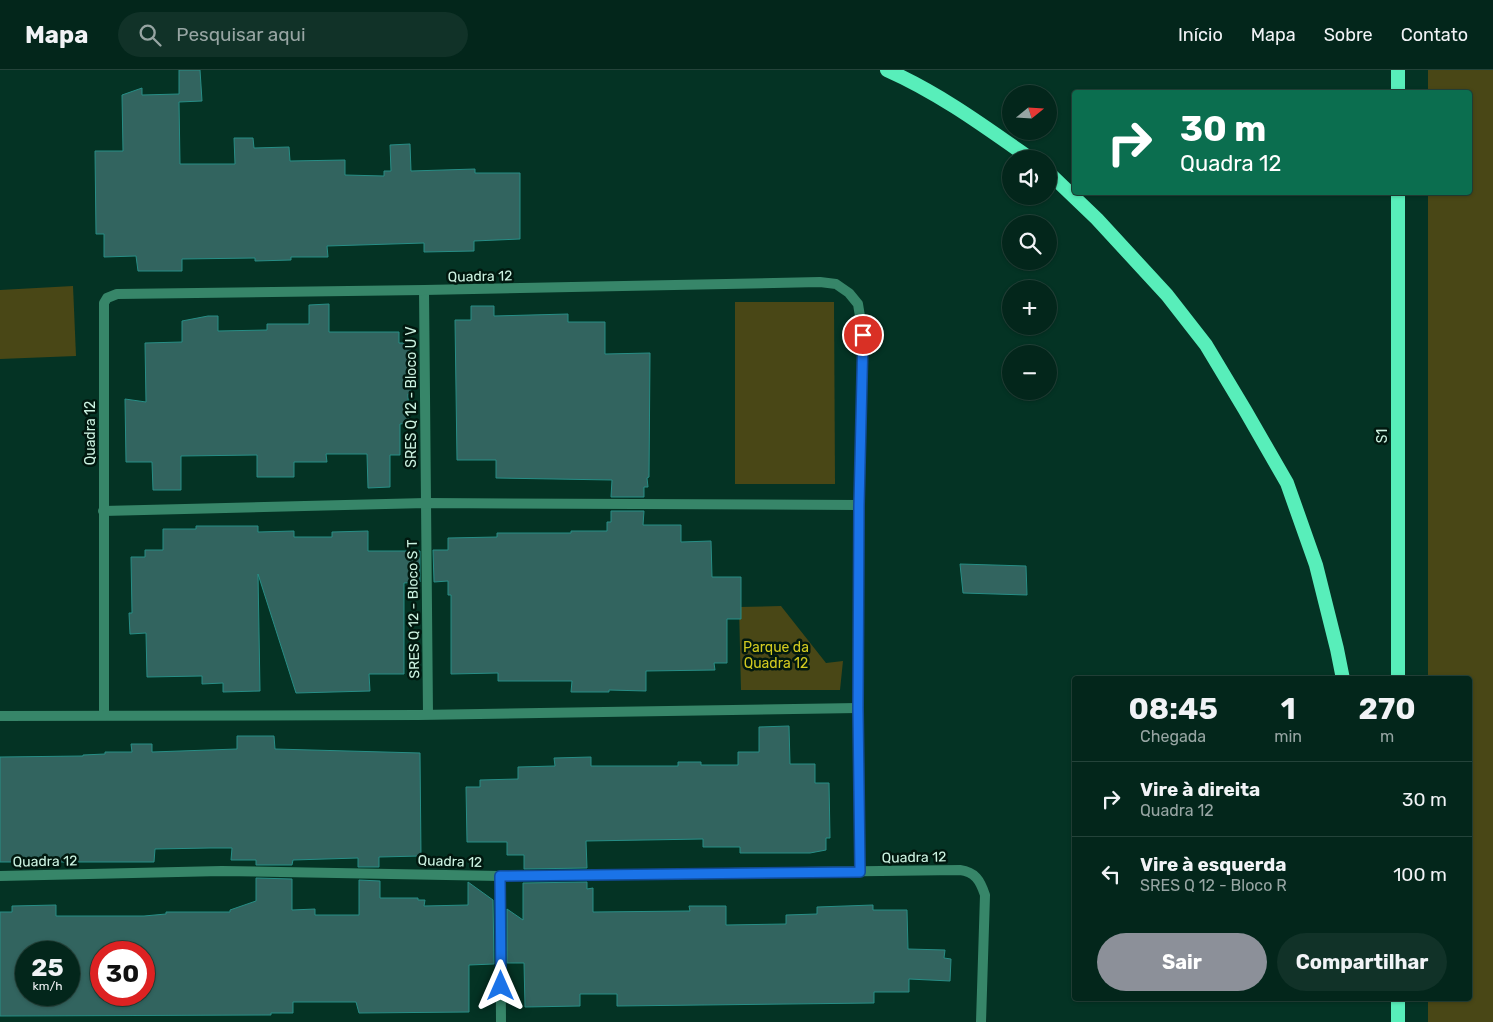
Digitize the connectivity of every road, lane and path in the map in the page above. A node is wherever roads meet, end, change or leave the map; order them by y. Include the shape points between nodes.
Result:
1 (887, 70) edge
2 (1398, 70) edge
3 (1398, 90) edge
4 (1018, 150) edge
5 (1057, 181) edge
6 (1398, 195) edge
7 (424, 290) junction
8 (426, 503) junction
9 (859, 505) junction
10 (103, 511) junction
11 (1342, 676) edge
12 (1398, 676) edge
13 (858, 708) junction
14 (428, 714) junction
15 (104, 715) junction
16 (0, 716) edge
17 (860, 872) junction
18 (0, 876) edge
19 (500, 876) junction
20 (1398, 1001) edge
21 (501, 1022) edge
22 (981, 1022) edge
23 (1398, 1022) edge

1 - 4 highway via 946,100
2 - 3 highway
5 - 11 highway via 1167,296 1206,345 1245,410 1287,483 1316,565
6 - 12 highway, S1
7 - 8 street, SRES Q 12 - Bloco U V
7 - 9 street, Quadra 12 via 836,284 858,304 863,335
7 - 10 street, Quadra 12 via 111,295 104,303
8 - 9 street
8 - 10 street
8 - 14 street, SRES Q 12 - Bloco S T
9 - 13 street, Quadra 12
10 - 15 street, Quadra 12
13 - 14 street
13 - 17 street, Quadra 12
14 - 15 street
15 - 16 street
17 - 19 street, Quadra 12
17 - 22 street, Quadra 12 via 960,870 970,871 977,877 985,895
18 - 19 street, Quadra 12 via 222,871
19 - 21 street
20 - 23 highway

